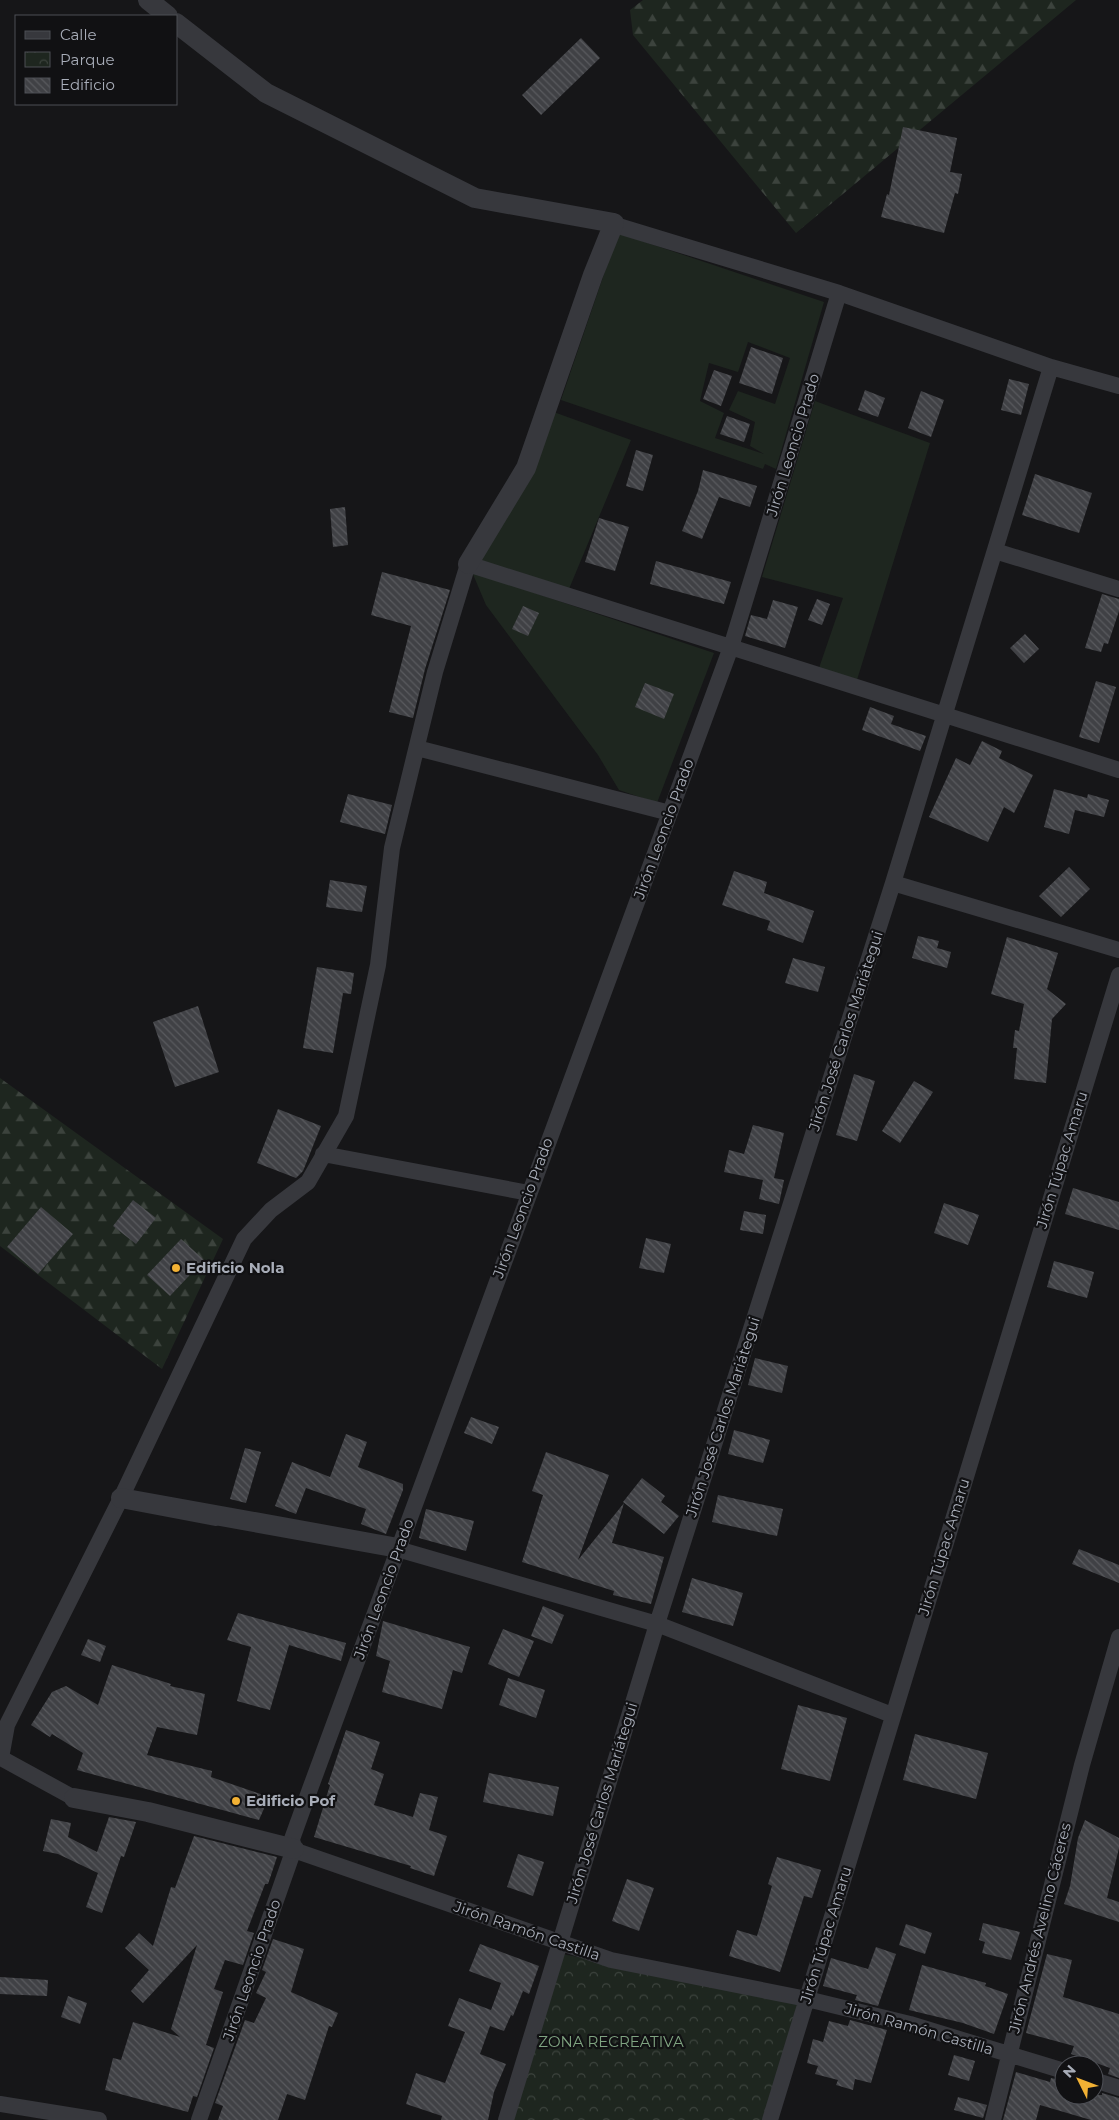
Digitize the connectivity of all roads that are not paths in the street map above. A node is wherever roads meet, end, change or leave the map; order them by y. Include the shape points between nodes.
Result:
1 (148, 0) edge
2 (167, 15) edge
3 (178, 25) edge
4 (614, 224) junction
5 (839, 293) junction
6 (1050, 367) junction
7 (1119, 386) edge
8 (995, 551) junction
9 (468, 564) junction
10 (1119, 589) edge
11 (731, 647) junction
12 (944, 715) junction
13 (417, 748) junction
14 (1119, 770) edge
15 (670, 813) junction
16 (893, 883) junction
17 (1119, 950) edge
18 (1119, 975) edge
19 (323, 1154) junction
20 (529, 1193) junction
21 (121, 1498) junction
22 (386, 1546) junction
23 (658, 1624) junction
24 (1119, 1637) edge
25 (892, 1715) junction
26 (294, 1849) junction
27 (559, 1943) junction
28 (807, 1999) junction
29 (1008, 2054) junction
30 (1054, 2068) edge
31 (1104, 2083) edge
32 (1119, 2088) edge
33 (0, 2104) edge
34 (99, 2120) edge
35 (199, 2120) edge
36 (506, 2120) edge
37 (770, 2120) edge
38 (993, 2120) edge

1 - 2 street
3 - 4 street via 266,93 475,198
4 - 5 street
4 - 9 street via 526,468
5 - 6 street
5 - 11 street, Jirón Leoncio Prado
6 - 7 street
6 - 8 street, Jirón José Carlos Mariátegui
8 - 10 street
8 - 12 street, Jirón José Carlos Mariátegui
9 - 11 street
9 - 13 street via 435,672
11 - 12 street
11 - 15 street, Jirón Leoncio Prado
12 - 14 street
12 - 16 street, Jirón José Carlos Mariátegui
13 - 15 street
13 - 19 street via 392,848 378,965 346,1116
15 - 20 street, Jirón Leoncio Prado
16 - 17 street
16 - 23 street, Jirón José Carlos Mariátegui
18 - 25 street, Jirón Túpac Amaru
19 - 20 street
19 - 21 street via 308,1182 271,1210 244,1239
20 - 22 street, Jirón Leoncio Prado
21 - 22 street
21 - 26 street, Jirón Ramón Castilla via 6,1724 1,1758 74,1798 148,1812
22 - 23 street
22 - 26 street, Jirón Leoncio Prado via 292,1839
23 - 25 street
23 - 27 street, Jirón José Carlos Mariátegui
24 - 29 street, Jirón Andrés Avelino Cáceres via 1082,1765
25 - 28 street, Jirón Túpac Amaru
26 - 27 street, Jirón Ramón Castilla
26 - 35 street, Jirón Leoncio Prado
27 - 28 street, Jirón Ramón Castilla via 611,1960
27 - 36 street, Jirón José Carlos Mariátegui
28 - 29 street, Jirón Ramón Castilla via 910,2024
28 - 37 street, Jirón Túpac Amaru
29 - 30 street, Jirón Ramón Castilla
29 - 38 street, Jirón Andrés Avelino Cáceres
31 - 32 street
33 - 34 street

